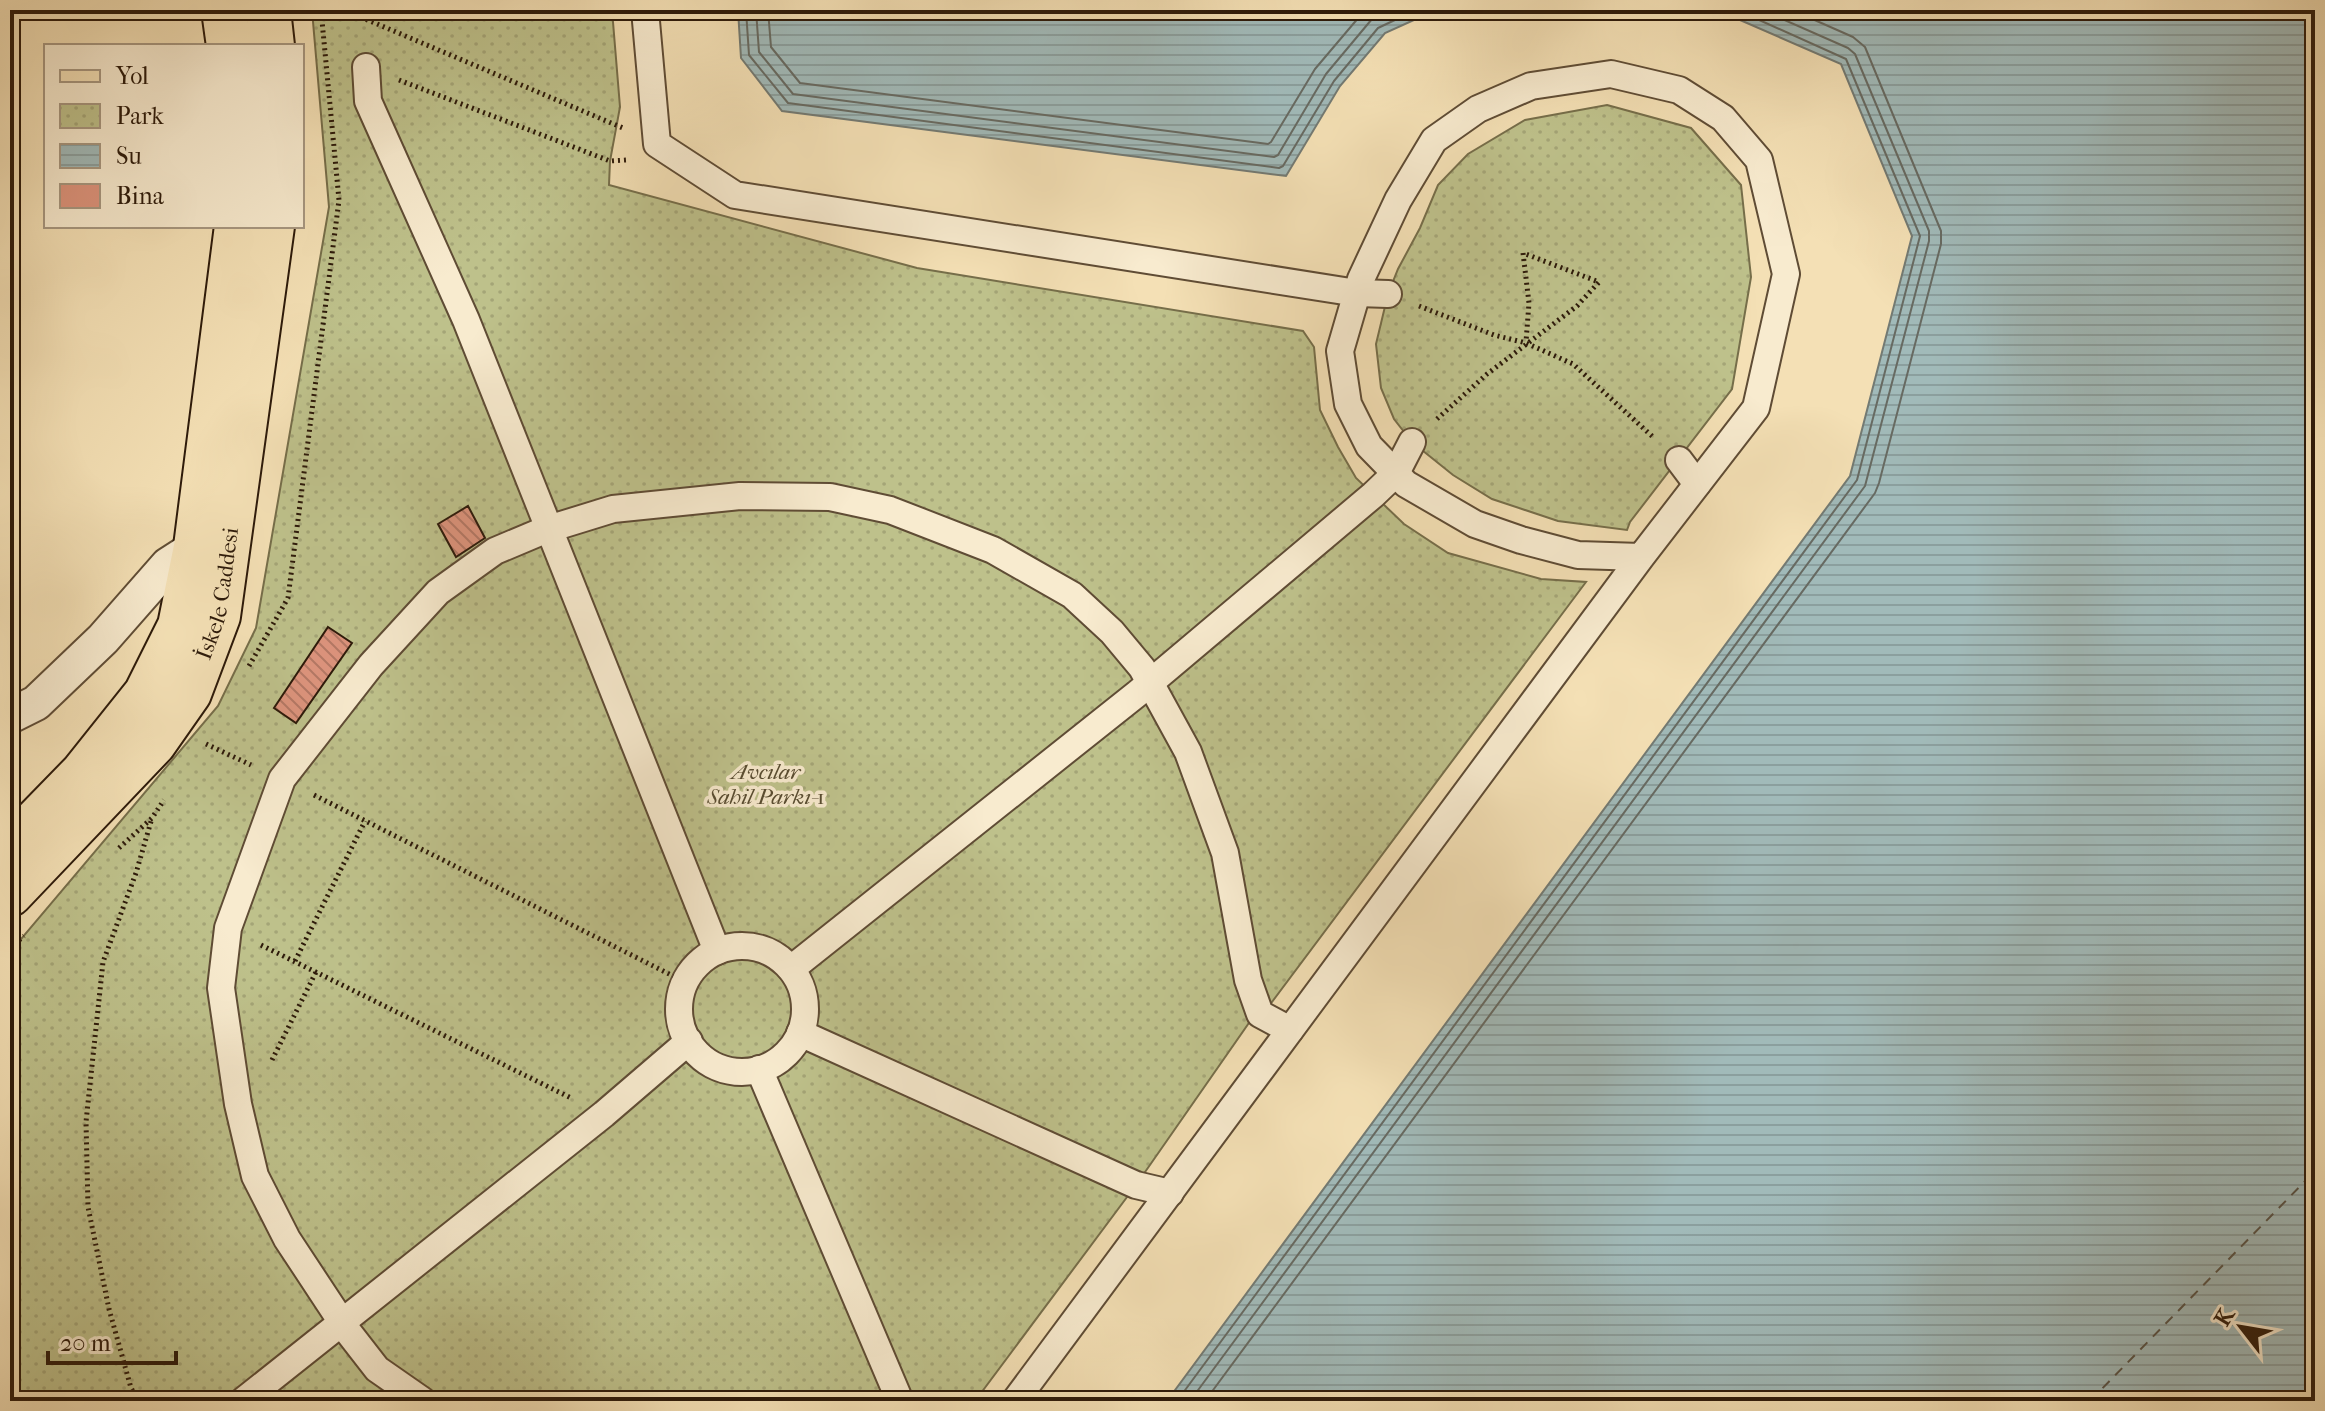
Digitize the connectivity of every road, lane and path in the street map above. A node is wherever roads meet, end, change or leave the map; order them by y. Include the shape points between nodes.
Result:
1 (224, 10) edge
2 (268, 10) edge
3 (344, 10) edge
4 (645, 10) edge
5 (229, 44) edge
6 (272, 44) edge
7 (366, 67) joint
8 (657, 144) junction
9 (237, 228) edge
10 (272, 228) edge
11 (1357, 293) junction
12 (1388, 294) joint
13 (1526, 343) junction
14 (1412, 442) joint
15 (1679, 460) joint
16 (1396, 473) junction
17 (1697, 484) junction
18 (549, 528) junction
19 (211, 548) junction
20 (1641, 557) junction
21 (1150, 683) junction
22 (10, 716) edge
23 (203, 743) dead end
24 (282, 779) junction
25 (152, 818) dead end
26 (365, 821) junction
27 (10, 848) edge
28 (10, 894) edge
29 (228, 928) junction
30 (717, 951) junction
31 (295, 961) junction
32 (791, 969) junction
33 (316, 972) junction
34 (685, 982) junction
35 (1290, 1030) junction
36 (800, 1033) junction
37 (689, 1041) junction
38 (272, 1060) dead end
39 (759, 1069) junction
40 (604, 1114) junction
41 (1170, 1193) junction
42 (341, 1322) junction
43 (139, 1401) edge
44 (243, 1401) edge
45 (423, 1401) edge
46 (900, 1401) edge
47 (1015, 1401) edge

1 - 5 main road
2 - 6 main road
3 - 8 path
4 - 8 street
7 - 8 path via 610,161 637,159
7 - 18 street via 368,101 466,320
8 - 11 street via 735,195
9 - 19 main road, İskele Caddesi
10 - 19 main road, İskele Caddesi
11 - 12 street
11 - 16 street via 1340,351 1348,404 1369,446
11 - 17 street via 1398,200 1434,140 1478,109 1531,86 1611,74 1679,90 1723,118 1759,160 1786,274 1756,408
12 - 13 path
13 - 13 path via 1577,306 1599,282 1523,253 1529,303
13 - 14 path
13 - 15 path via 1573,364
14 - 16 street
15 - 17 street
16 - 20 street via 1475,524 1521,540 1578,555
16 - 21 street
17 - 20 street
18 - 21 street via 613,509 740,496 830,497 890,510 993,550 1072,595 1112,632
18 - 24 street via 495,551 438,592 371,665
18 - 30 street
19 - 22 street via 168,565 103,639 36,703
19 - 27 main road, İskele Caddesi via 146,694 83,773
19 - 28 main road, İskele Caddesi via 218,616 189,693 154,743
20 - 35 street
21 - 32 street
21 - 35 street via 1188,752 1225,853 1248,980 1260,1014
23 - 24 path
24 - 26 path
24 - 29 street
25 - 43 path via 103,962 86,1122 88,1207 109,1309
26 - 31 path
26 - 34 path
29 - 31 path
29 - 42 street via 221,988 255,1176 287,1239
30 - 32 street via 747,945 768,950
30 - 34 street
31 - 33 path
32 - 36 street via 805,998
33 - 38 path
33 - 40 path
34 - 37 street via 678,1008
35 - 41 street
36 - 39 street via 786,1055
36 - 41 street via 1136,1185
37 - 39 street via 707,1062 727,1071
37 - 40 street
39 - 46 street
40 - 42 street
41 - 47 street
42 - 44 street
42 - 45 street via 377,1369

